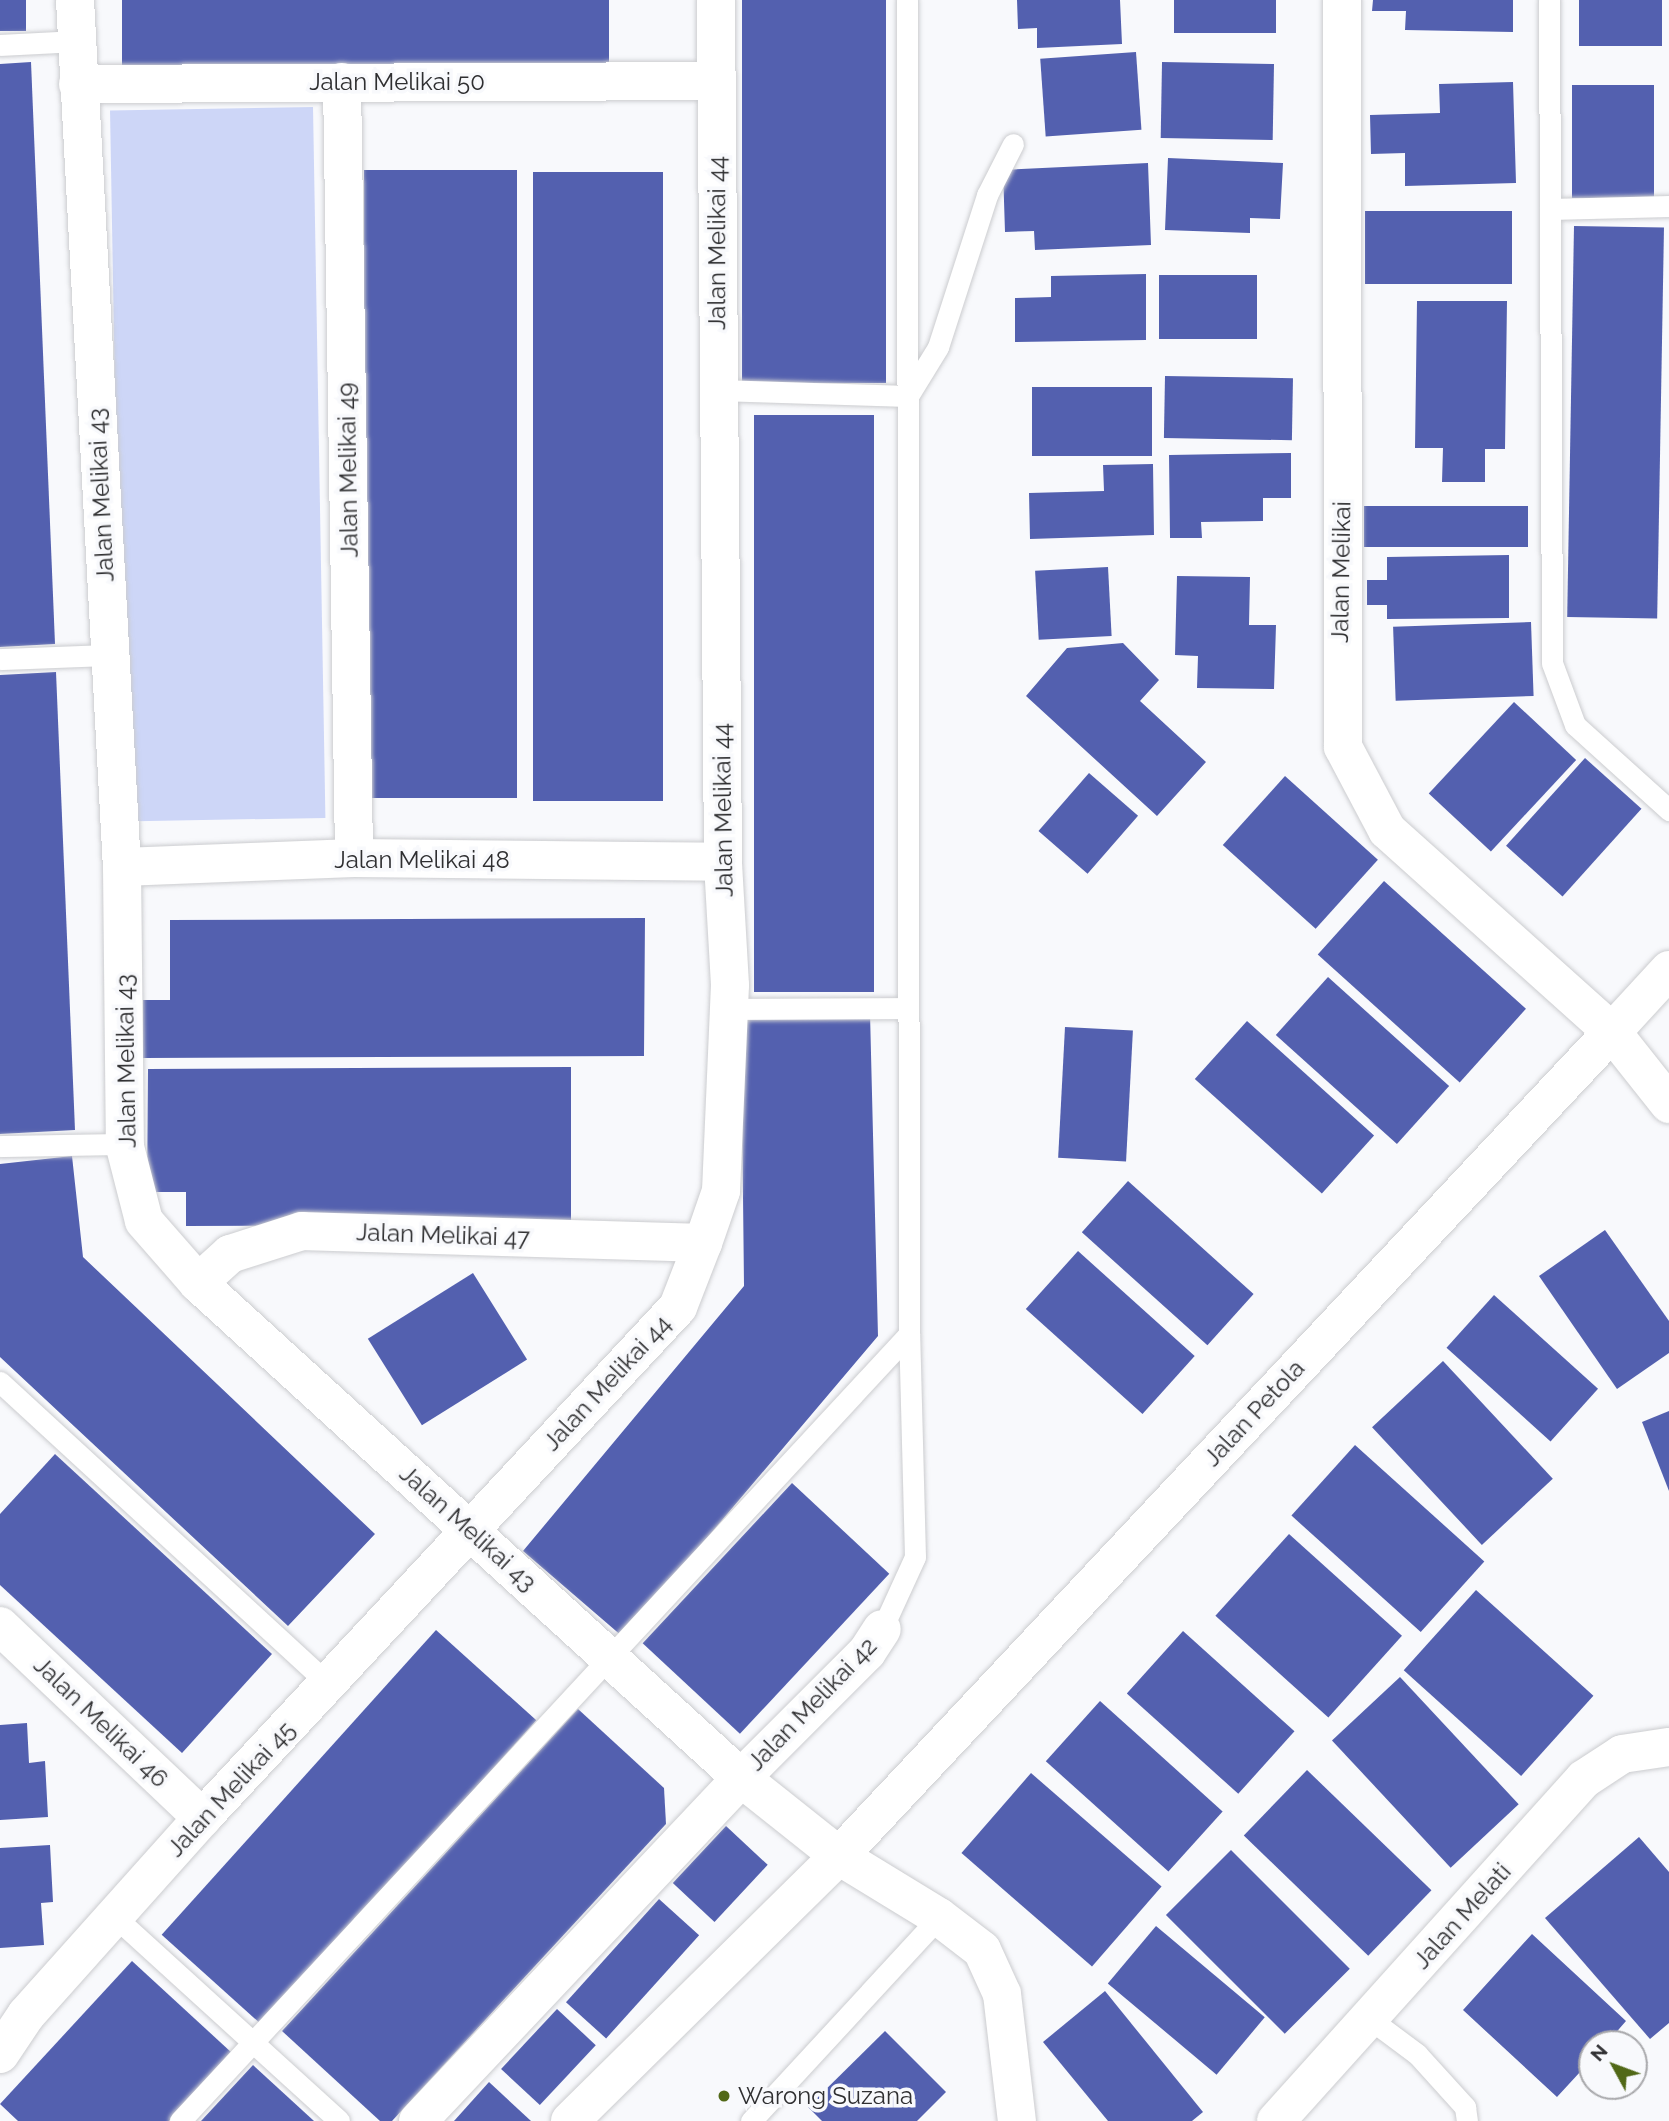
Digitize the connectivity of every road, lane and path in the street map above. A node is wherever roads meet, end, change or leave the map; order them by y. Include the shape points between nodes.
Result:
1 (75, 0) edge
2 (716, 0) edge
3 (906, 0) edge
4 (1342, 0) edge
5 (1549, 0) edge
6 (77, 41) junction
7 (0, 45) edge
8 (716, 81) junction
9 (342, 82) junction
10 (78, 84) junction
11 (1013, 144) dead end
12 (1669, 206) edge
13 (1550, 209) junction
14 (718, 390) junction
15 (907, 396) junction
16 (110, 655) junction
17 (0, 659) edge
18 (1669, 810) edge
19 (354, 858) junction
20 (723, 862) junction
21 (122, 867) junction
22 (1669, 970) edge
23 (908, 1007) junction
24 (729, 1009) junction
25 (1612, 1032) junction
26 (1669, 1104) edge
27 (125, 1144) junction
28 (0, 1146) edge
29 (704, 1243) junction
30 (198, 1283) junction
31 (909, 1334) junction
32 (0, 1382) edge
33 (470, 1530) junction
34 (0, 1626) edge
35 (882, 1629) joint
36 (612, 1659) junction
37 (329, 1685) junction
38 (1669, 1747) edge
39 (741, 1778) junction
40 (202, 1818) junction
41 (839, 1856) junction
42 (114, 1916) junction
43 (939, 1917) junction
44 (1370, 2019) junction
45 (254, 2043) junction
46 (0, 2054) edge
47 (180, 2121) edge
48 (340, 2121) edge
49 (418, 2121) edge
50 (570, 2121) edge
51 (751, 2121) edge
52 (1017, 2121) edge
53 (1276, 2121) edge
54 (1467, 2121) edge

1 - 6 street, Jalan Melikai 43
2 - 8 street, Jalan Melikai 44
3 - 15 lane
4 - 25 street, Jalan Melikai via 1343,747 1387,830
5 - 13 lane
6 - 7 lane
6 - 10 street, Jalan Melikai 43
8 - 9 street, Jalan Melikai 50
8 - 14 street, Jalan Melikai 44
9 - 10 street, Jalan Melikai 50
9 - 19 street, Jalan Melikai 49
10 - 16 street, Jalan Melikai 43
11 - 15 lane via 987,195 938,347
12 - 13 lane
13 - 18 lane via 1552,663 1575,725
14 - 15 lane
14 - 20 street, Jalan Melikai 44
15 - 23 lane
16 - 17 lane
16 - 21 street, Jalan Melikai 43
19 - 20 street, Jalan Melikai 48
19 - 21 street, Jalan Melikai 48
20 - 24 street, Jalan Melikai 44
21 - 27 street, Jalan Melikai 43
22 - 25 street, Jalan Petola
23 - 24 lane
23 - 31 lane
24 - 29 street, Jalan Melikai 44 via 720,1191
25 - 26 street, Jalan Melikai
25 - 41 street, Jalan Petola
27 - 28 lane
27 - 30 street, Jalan Melikai 43 via 144,1222
29 - 30 street, Jalan Melikai 47 via 302,1231 230,1254
29 - 33 street, Jalan Melikai 44 via 678,1307
30 - 33 street, Jalan Melikai 43
31 - 35 lane via 915,1557
31 - 36 lane
32 - 37 lane
33 - 36 street, Jalan Melikai 43
33 - 37 street, Jalan Melikai 45
34 - 40 street, Jalan Melikai 46
35 - 39 street, Jalan Melikai 42 via 867,1652
36 - 39 street, Jalan Melikai 43
36 - 45 lane
37 - 40 street, Jalan Melikai 45
38 - 44 street, Jalan Melati via 1622,1754 1584,1779
39 - 41 street, Jalan Melikai 43
39 - 49 street
40 - 42 street, Jalan Melikai 45
41 - 43 street, Jalan Melikai 43
41 - 50 street, Jalan Petola
42 - 45 lane
42 - 46 street, Jalan Melikai 45 via 26,2015
43 - 51 lane
43 - 52 street, Jalan Melikai 43 via 982,1950 1002,1994
44 - 53 street, Jalan Melati
44 - 54 lane via 1417,2054 1465,2107
45 - 47 lane
45 - 48 lane

